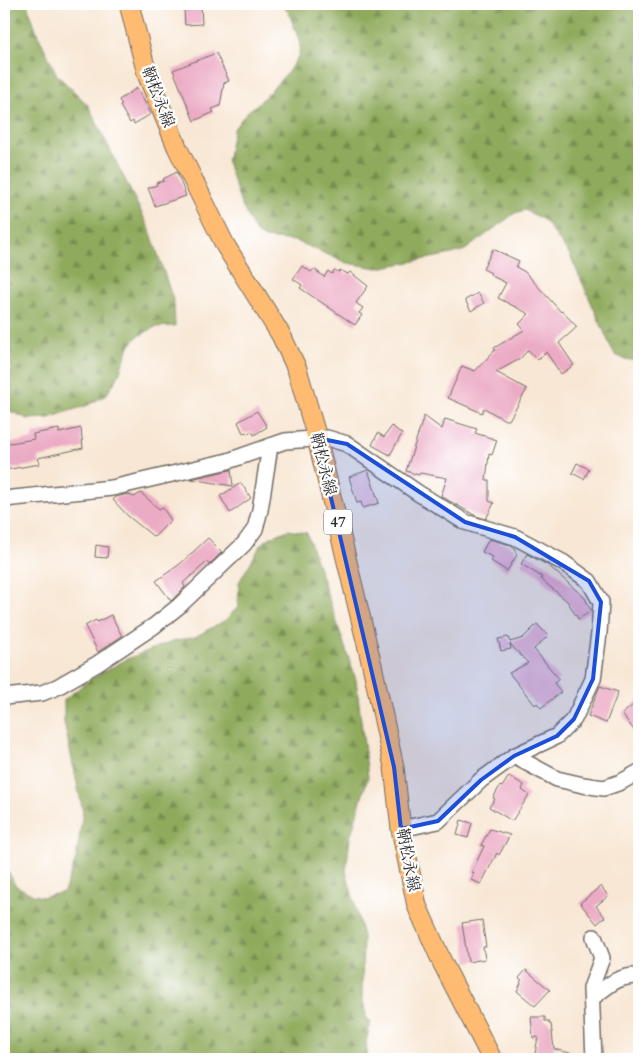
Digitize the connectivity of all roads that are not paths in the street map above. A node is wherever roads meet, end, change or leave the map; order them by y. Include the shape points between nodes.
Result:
1 (129, 4) edge
2 (317, 438) junction
3 (270, 446) junction
4 (4, 499) edge
5 (4, 697) edge
6 (514, 756) junction
7 (639, 772) edge
8 (401, 828) junction
9 (594, 937) dead end
10 (639, 976) edge
11 (592, 998) junction
12 (492, 1059) edge
13 (594, 1059) edge

1 - 2 main road, 鞆松永線 / 47 via 147,74 177,146 225,246 281,335 297,369
2 - 3 street
2 - 6 street via 347,444 464,522 515,536 590,581 601,602 593,679 574,719 557,736
2 - 8 main road, 鞆松永線 / 47 via 370,655 394,767
3 - 4 street via 228,461 112,488
3 - 5 street via 255,529 244,544 179,606 154,626 57,687 42,693
6 - 7 street via 557,779 583,786 604,788
6 - 8 street via 481,780 438,821
8 - 12 main road, 鞆松永線 / 47 via 417,906 442,964
9 - 11 street via 602,958 591,988
10 - 11 street via 617,979
11 - 13 street

